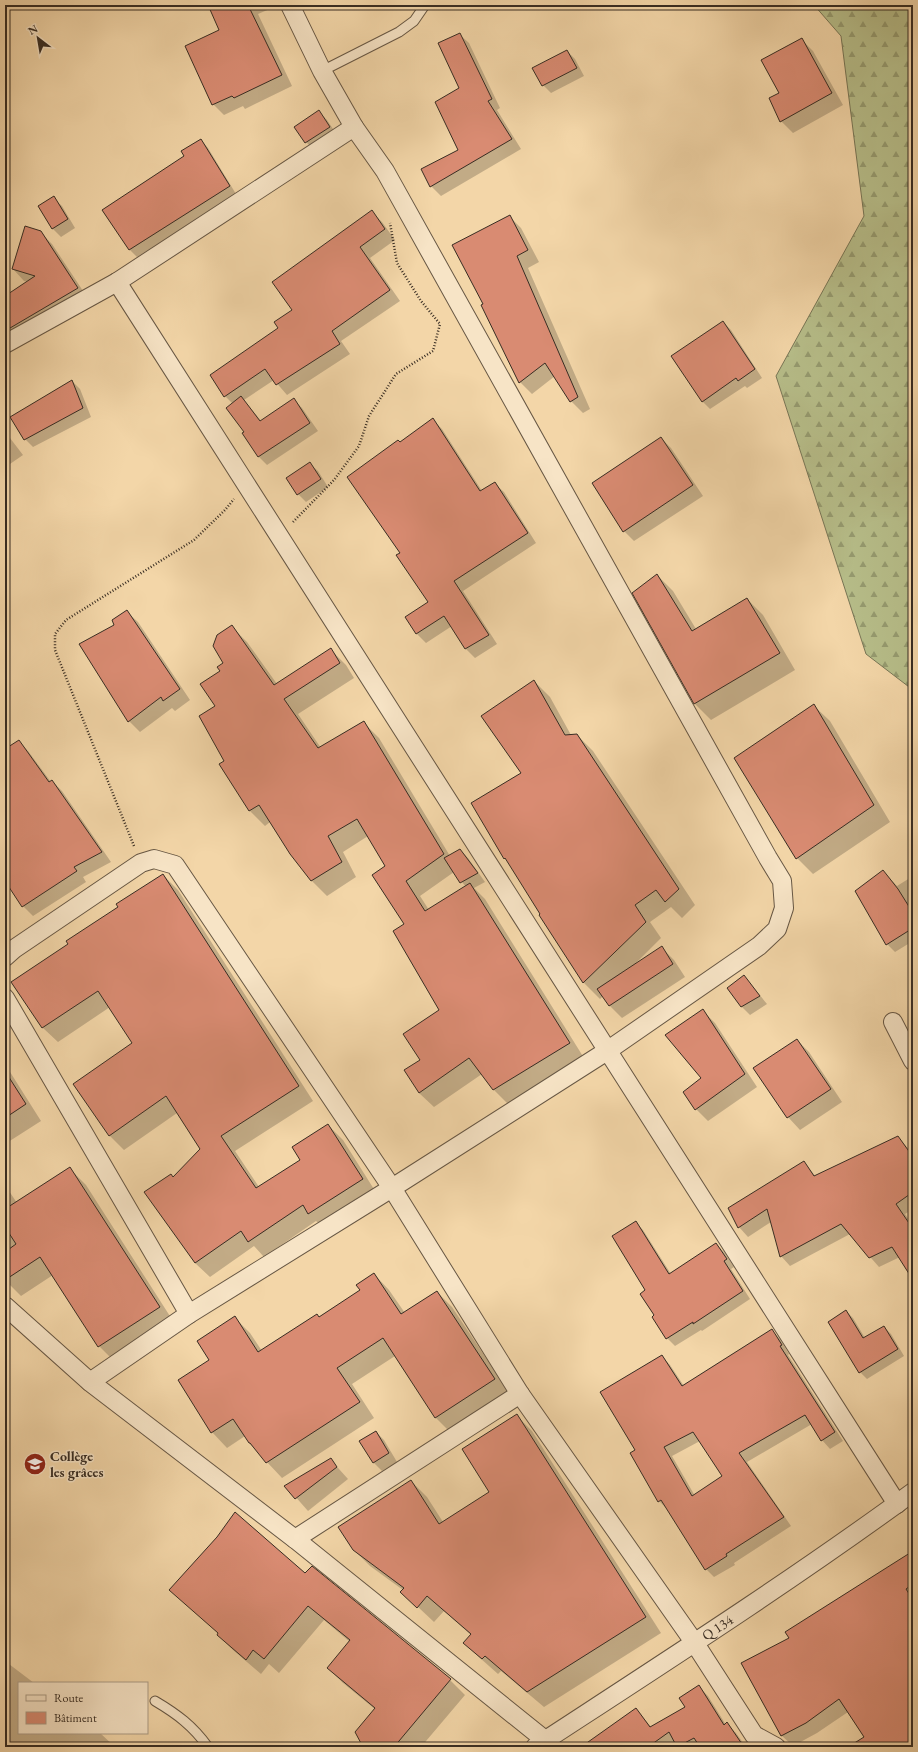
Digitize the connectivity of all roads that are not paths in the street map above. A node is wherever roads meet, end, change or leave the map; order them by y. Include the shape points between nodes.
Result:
1 (290, 5) edge
2 (425, 5) edge
3 (322, 70) junction
4 (354, 127) junction
5 (117, 282) junction
6 (5, 344) edge
7 (5, 957) edge
8 (5, 998) edge
9 (893, 1022) dead end
10 (607, 1051) junction
11 (913, 1061) edge
12 (392, 1188) junction
13 (5, 1306) edge
14 (189, 1314) junction
15 (90, 1382) junction
16 (520, 1394) junction
17 (913, 1492) edge
18 (897, 1504) junction
19 (295, 1539) junction
20 (694, 1642) junction
21 (155, 1702) dead end
22 (539, 1744) edge
23 (208, 1747) edge
24 (776, 1747) edge

1 - 3 street
2 - 3 lane via 414,21 399,32
3 - 4 street
4 - 5 street
4 - 10 street via 385,171 782,881 784,908 777,929 759,946
5 - 6 street
5 - 10 street
7 - 12 street via 141,863 154,859 175,865
8 - 14 street
9 - 11 street
10 - 12 street
10 - 18 street
12 - 14 street
12 - 16 street
13 - 15 street
14 - 15 street
15 - 19 street
16 - 19 street
16 - 20 street
17 - 18 street, Q 134
18 - 20 street, Q 134
19 - 22 street
20 - 22 street, Q 134
20 - 24 street via 754,1735
21 - 23 lane via 178,1715

